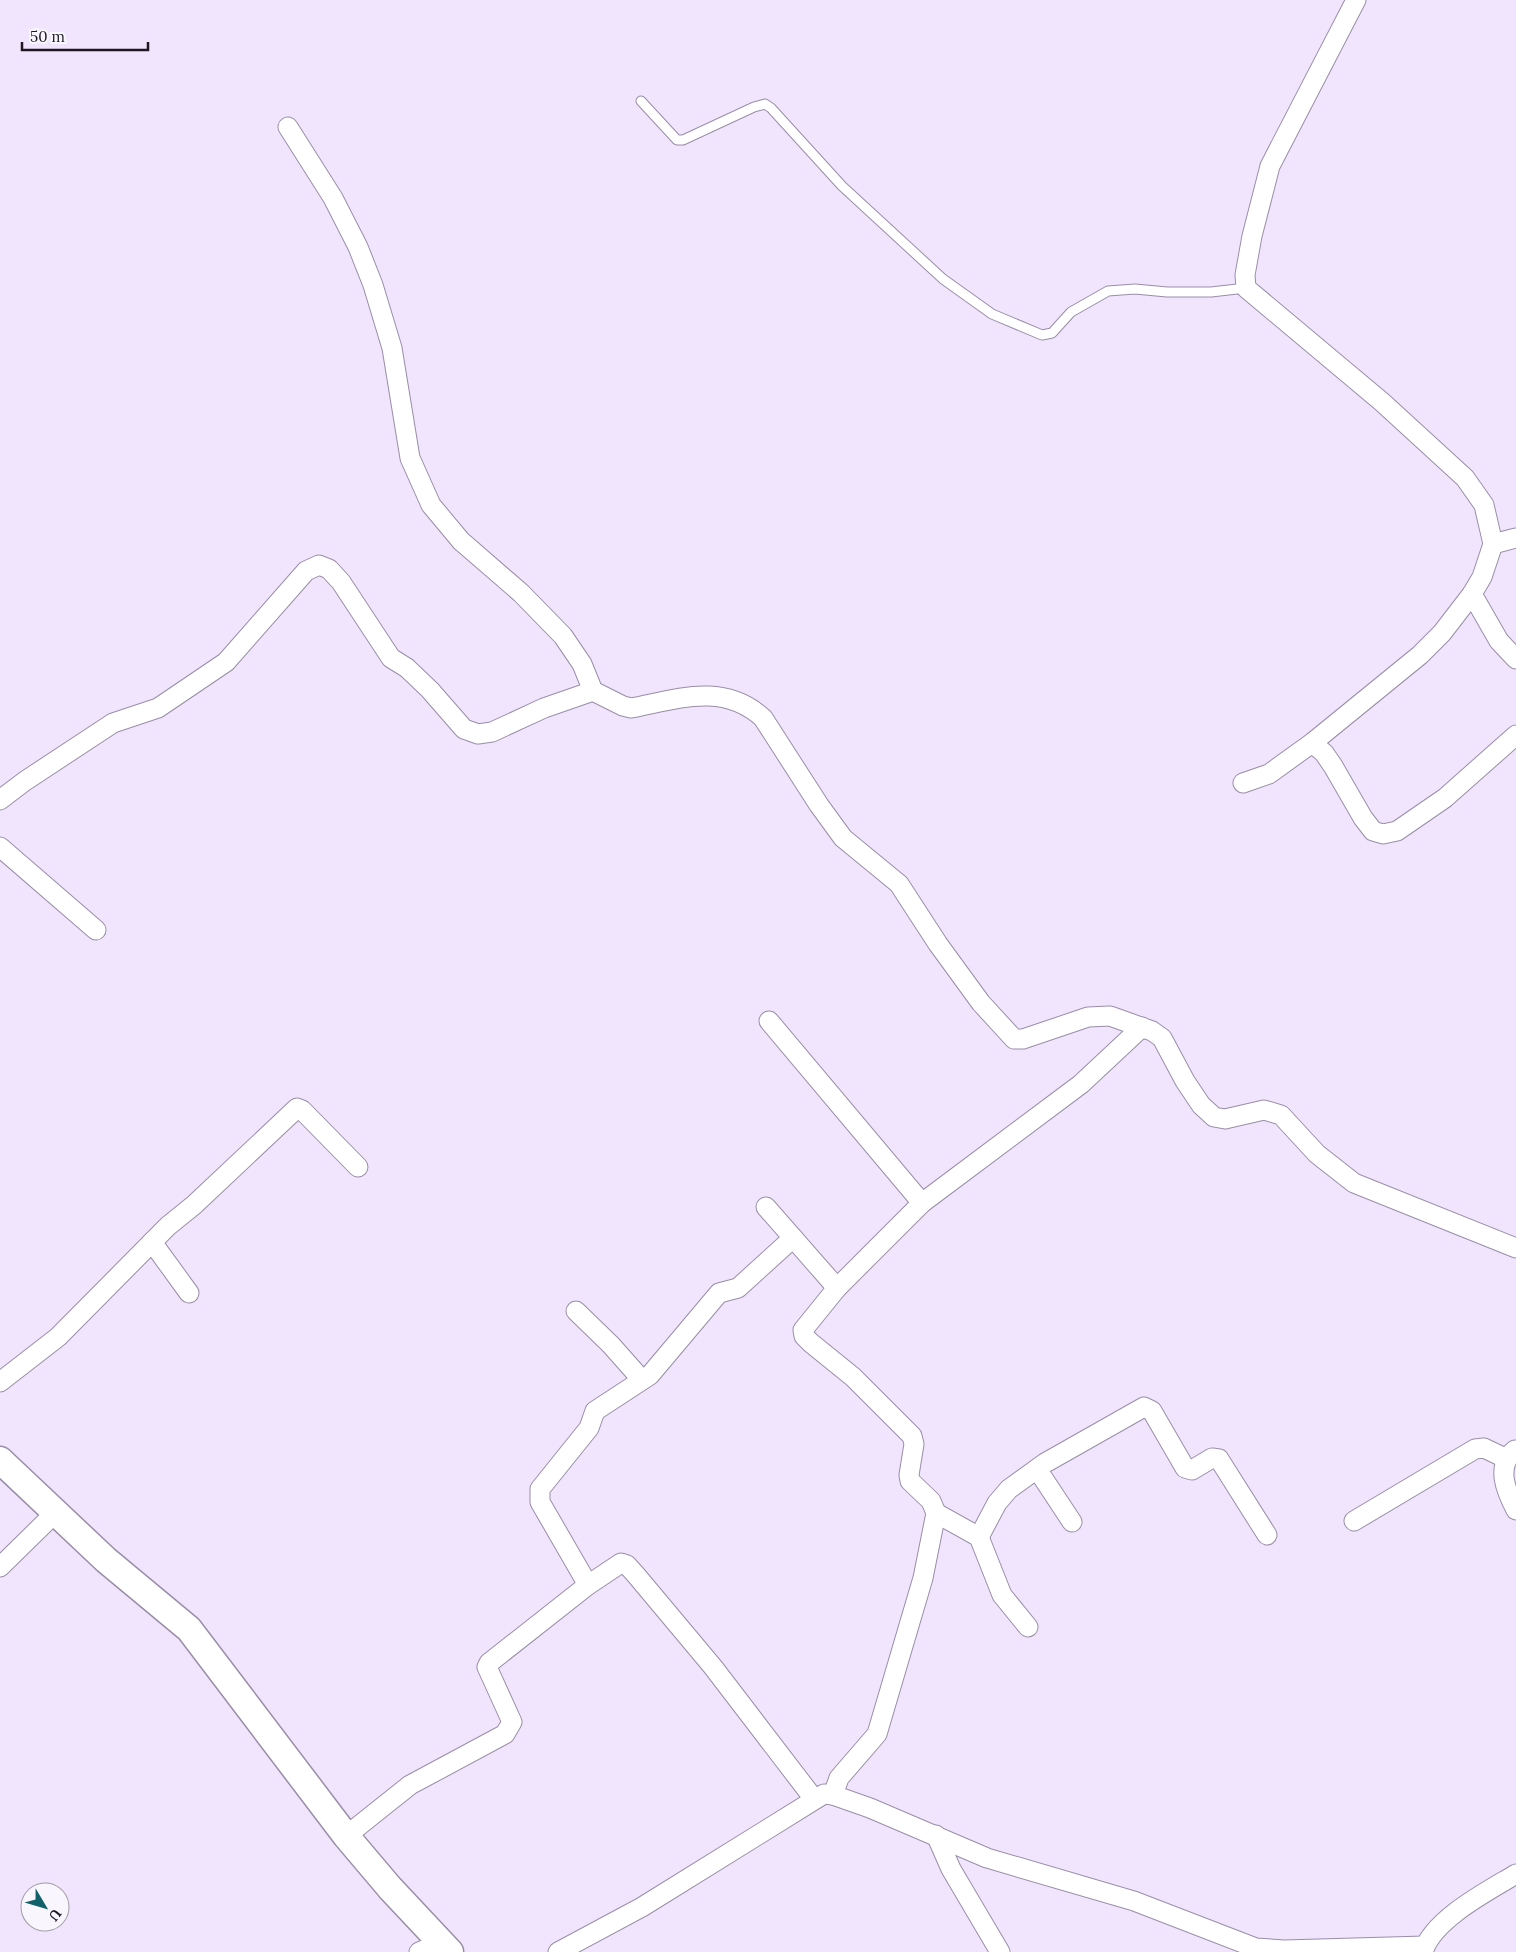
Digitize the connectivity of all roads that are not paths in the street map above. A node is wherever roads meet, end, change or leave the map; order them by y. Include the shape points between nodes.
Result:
1 (1356, 0) edge
2 (641, 101) dead end
3 (288, 127) dead end
4 (1246, 288) junction
5 (1516, 538) edge
6 (1493, 544) junction
7 (1472, 594) junction
8 (1516, 659) edge
9 (593, 691) junction
10 (1516, 735) edge
11 (1312, 743) junction
12 (1243, 782) dead end
13 (0, 800) edge
14 (0, 847) edge
15 (96, 930) dead end
16 (770, 1021) dead end
17 (1142, 1027) junction
18 (358, 1167) dead end
19 (922, 1203) junction
20 (766, 1207) dead end
21 (793, 1238) junction
22 (152, 1242) junction
23 (1516, 1248) edge
24 (837, 1288) junction
25 (189, 1294) dead end
26 (576, 1311) dead end
27 (642, 1380) junction
28 (0, 1382) edge
29 (1512, 1455) edge
30 (0, 1460) edge
31 (1037, 1469) junction
32 (1516, 1510) edge
33 (54, 1513) junction
34 (936, 1513) junction
35 (1354, 1521) dead end
36 (1072, 1522) dead end
37 (1267, 1535) dead end
38 (979, 1537) junction
39 (0, 1567) edge
40 (588, 1585) junction
41 (1028, 1627) dead end
42 (833, 1795) junction
43 (814, 1799) junction
44 (936, 1835) junction
45 (346, 1836) junction
46 (1516, 1874) edge
47 (437, 1949) edge
48 (1424, 1949) edge
49 (558, 1952) edge
50 (1000, 1952) edge

1 - 4 street via 1270,166 1252,236
2 - 4 lane via 677,140 765,104 842,186 943,279 992,314 1042,335 1052,333 1071,312 1108,292 1135,289 1211,292
3 - 9 street via 333,198 373,285 392,348 410,458 432,505 461,541 521,593 562,636 582,664
4 - 6 street via 1382,402 1465,478 1484,505
5 - 6 street
6 - 7 street via 1482,577
7 - 8 street via 1499,640
7 - 11 street via 1420,655
9 - 13 street via 544,708 492,732 478,734 464,729 430,690 391,658 341,582 329,569 318,564 306,571 226,662 158,708 113,723
9 - 17 street via 631,708 705,694 734,700 756,712 843,838 899,884 976,995 1014,1038 1024,1039 1088,1017 1110,1016
10 - 11 street via 1445,798 1397,831 1383,834 1373,831 1324,753
11 - 12 street via 1270,774
14 - 15 street
16 - 19 street
17 - 19 street via 1081,1084
17 - 23 street via 1162,1038 1196,1097 1214,1117 1225,1119 1264,1110 1281,1115 1317,1154 1354,1183
18 - 22 street via 297,1108
19 - 24 street
20 - 21 street
21 - 24 street
21 - 27 street via 738,1288 719,1293 650,1375
22 - 25 street
22 - 28 street via 58,1337
24 - 34 street via 806,1324 803,1333 854,1377 912,1436 910,1481 931,1501
26 - 27 street via 612,1345
27 - 40 street via 595,1411 589,1428 538,1494
29 - 32 street via 1503,1466 1503,1477
29 - 35 street via 1484,1448 1475,1450
30 - 33 street
31 - 36 street
31 - 37 street via 1140,1409 1147,1408 1152,1411 1185,1468 1192,1470 1212,1458 1221,1462
31 - 38 street via 1009,1489
33 - 39 street
33 - 45 street via 189,1629
34 - 38 street
34 - 42 street via 923,1578 877,1734 839,1778
38 - 41 street via 1002,1595
40 - 43 street via 617,1566 627,1565 714,1667
40 - 45 street via 487,1666 512,1722 505,1734 410,1786
42 - 43 street via 824,1794
42 - 44 street
43 - 49 street via 642,1907
44 - 48 street via 987,1858 1134,1901 1256,1948
44 - 50 street via 950,1869
45 - 47 street
46 - 48 street via 1446,1920

